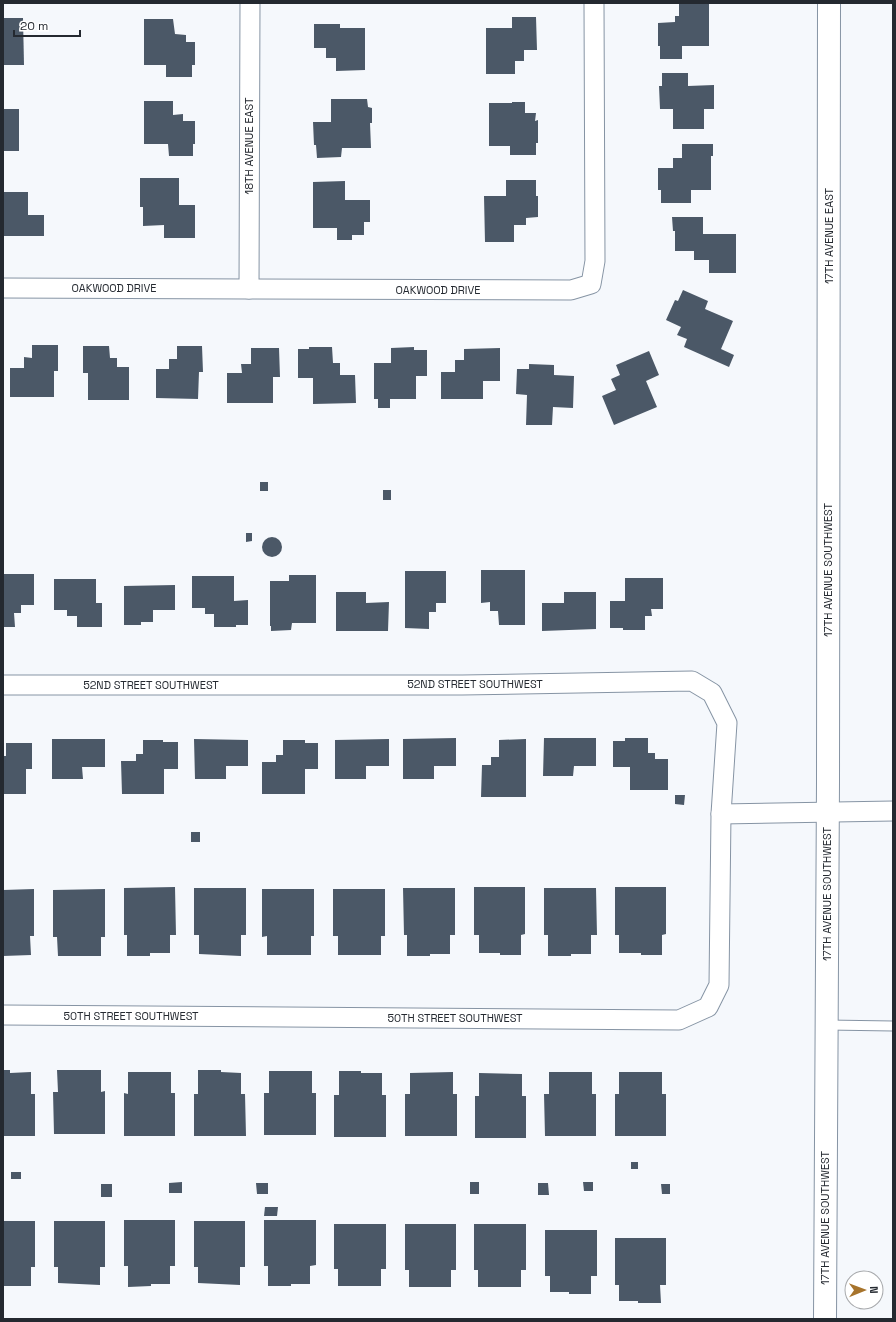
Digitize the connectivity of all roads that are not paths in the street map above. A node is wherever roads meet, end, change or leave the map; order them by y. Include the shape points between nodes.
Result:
1 (250, 3) edge
2 (594, 3) edge
3 (829, 3) edge
4 (3, 288) edge
5 (249, 290) junction
6 (828, 468) joint
7 (3, 685) edge
8 (828, 812) junction
9 (893, 812) edge
10 (721, 814) junction
11 (3, 1015) edge
12 (826, 1025) junction
13 (893, 1026) edge
14 (825, 1319) edge

1 - 5 street, 18TH AVENUE EAST
2 - 5 street, OAKWOOD DRIVE via 595,261 591,284 571,290
3 - 6 street, 17TH AVENUE EAST
4 - 5 street, OAKWOOD DRIVE
6 - 8 street, 17TH AVENUE SOUTHWEST
7 - 10 street, 52ND STREET SOUTHWEST via 692,682 712,693 727,723
8 - 9 street
8 - 10 street
8 - 12 street, 17TH AVENUE SOUTHWEST
10 - 11 street, 50TH STREET SOUTHWEST via 719,985 708,1007 679,1020
12 - 13 lane
12 - 14 street, 17TH AVENUE SOUTHWEST

